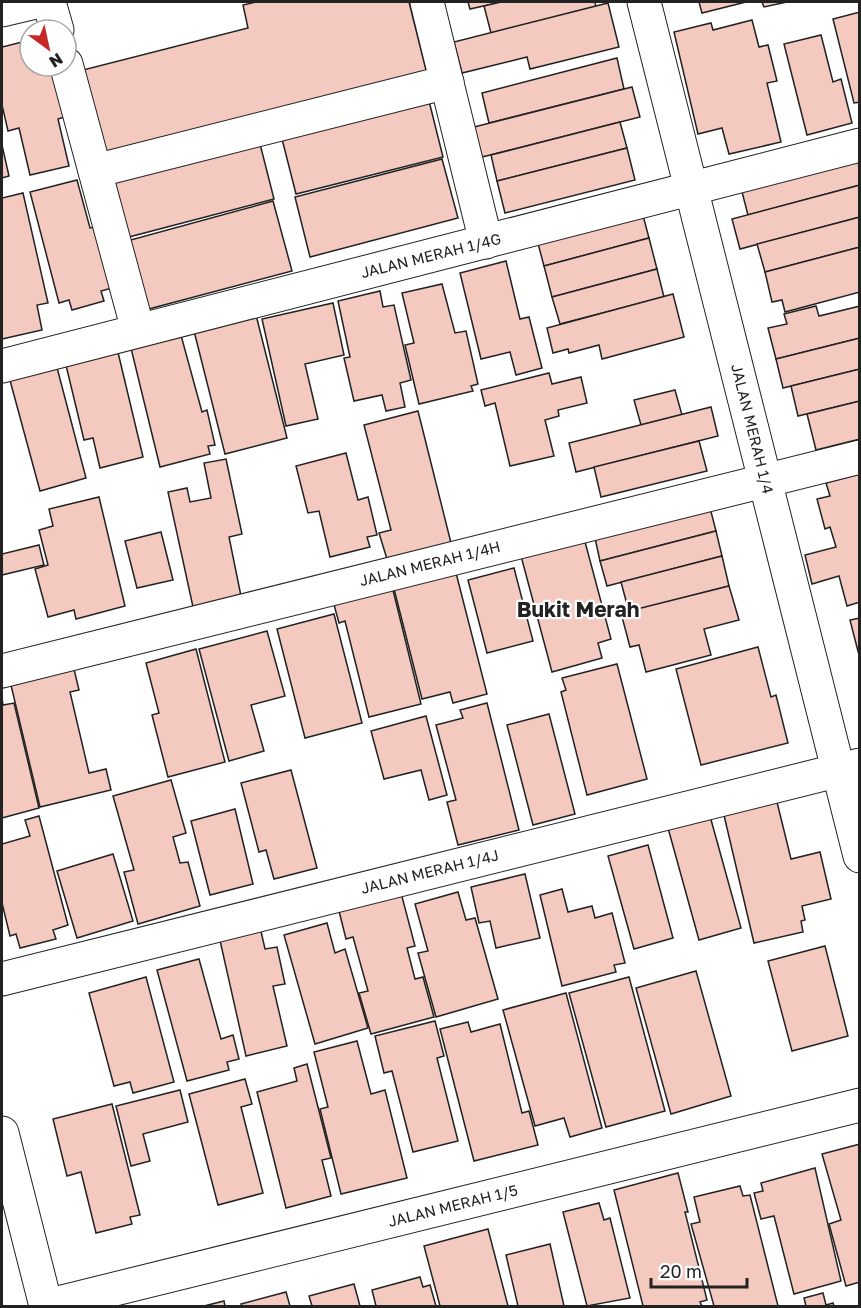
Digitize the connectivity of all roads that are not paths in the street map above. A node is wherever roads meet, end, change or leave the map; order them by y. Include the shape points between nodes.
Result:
1 (36, 2) edge
2 (49, 2) edge
3 (427, 2) edge
4 (644, 2) edge
5 (2, 10) edge
6 (54, 18) edge
7 (70, 78) edge
8 (447, 82) junction
9 (860, 145) edge
10 (95, 171) junction
11 (692, 188) junction
12 (486, 242) junction
13 (138, 330) junction
14 (2, 366) edge
15 (860, 457) edge
16 (765, 481) junction
17 (2, 671) edge
18 (849, 768) edge
19 (860, 856) edge
20 (2, 979) edge
21 (860, 1105) edge
22 (2, 1132) edge
23 (46, 1306) edge

1 - 5 street
2 - 6 street
3 - 8 street
4 - 11 street, JALAN MERAH 1/4
7 - 10 street
8 - 10 street
8 - 12 street
9 - 11 street, JALAN MERAH 1/4G
10 - 13 street
11 - 12 street, JALAN MERAH 1/4G
11 - 16 street, JALAN MERAH 1/4
12 - 13 street, JALAN MERAH 1/4G
13 - 14 street, JALAN MERAH 1/4G
15 - 16 street, JALAN MERAH 1/4H
16 - 17 street, JALAN MERAH 1/4H
16 - 18 street, JALAN MERAH 1/4
18 - 19 street, JALAN MERAH 1/4
18 - 20 street, JALAN MERAH 1/4J
21 - 23 street, JALAN MERAH 1/5
22 - 23 street

